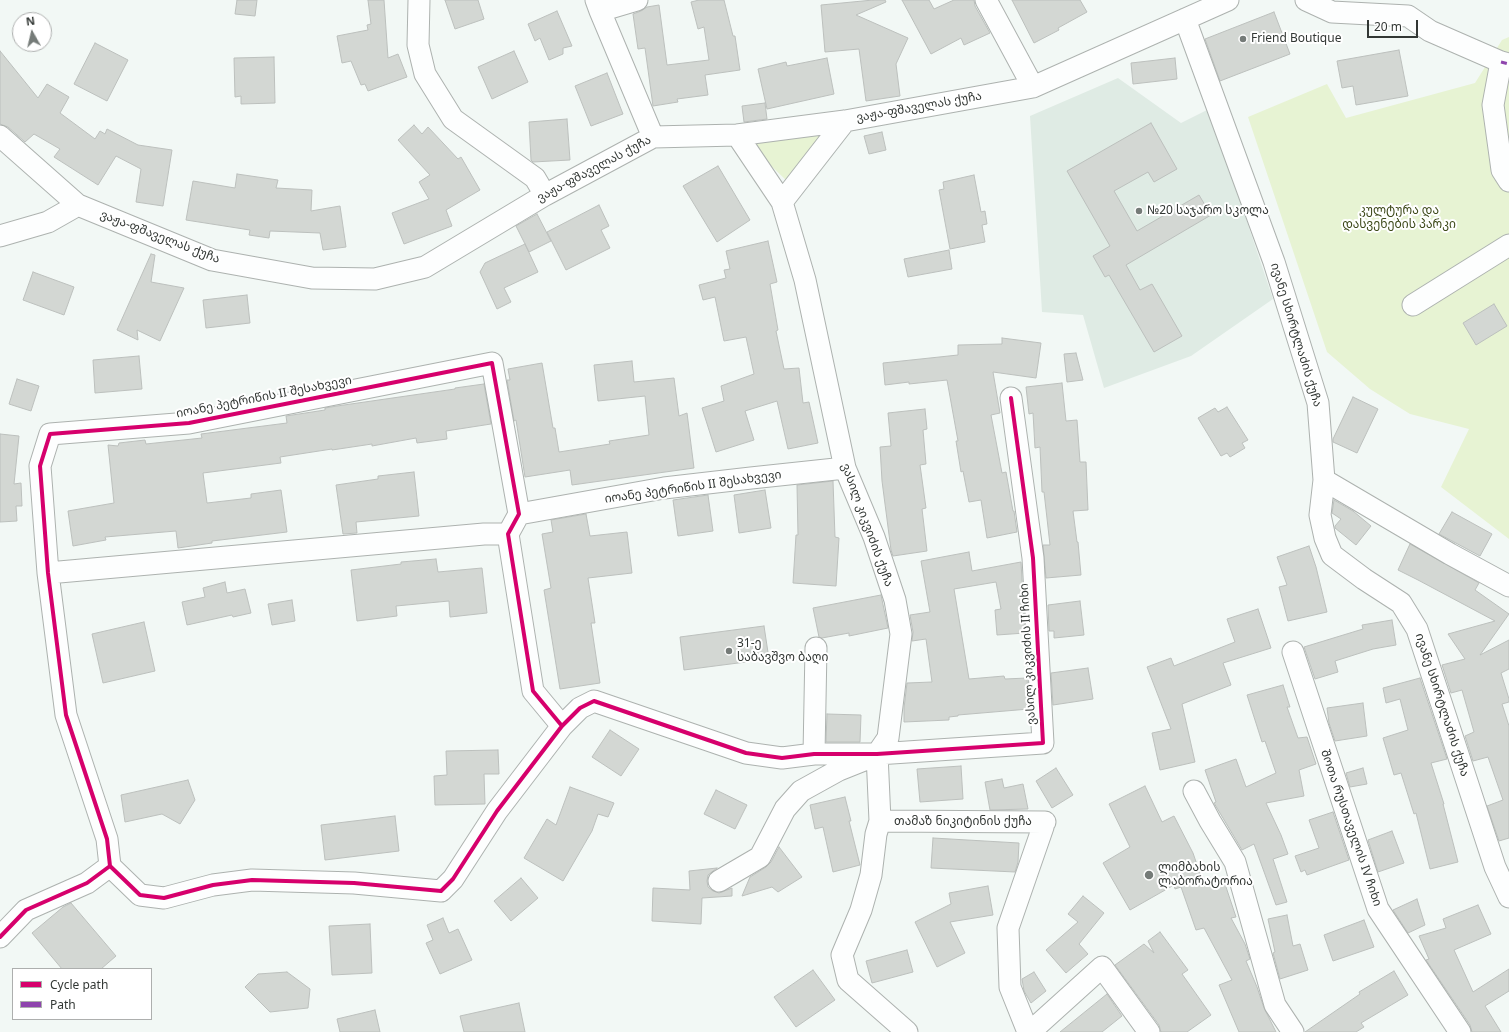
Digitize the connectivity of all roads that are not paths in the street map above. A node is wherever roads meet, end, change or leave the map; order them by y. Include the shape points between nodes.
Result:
1 (419, 0) edge
2 (637, 0) edge
3 (986, 0) edge
4 (1228, 0) edge
5 (1306, 0) edge
6 (598, 6) edge
7 (1185, 19) junction
8 (1505, 63) edge
9 (1033, 87) junction
10 (845, 121) junction
11 (0, 136) edge
12 (737, 136) junction
13 (653, 137) junction
14 (1509, 181) edge
15 (545, 195) junction
16 (782, 202) junction
17 (78, 205) junction
18 (0, 236) edge
19 (1509, 245) edge
20 (1413, 305) dead end
21 (1011, 398) dead end
22 (845, 468) junction
23 (1324, 480) junction
24 (519, 514) junction
25 (508, 534) junction
26 (48, 573) junction
27 (1509, 586) edge
28 (816, 648) dead end
29 (1293, 652) dead end
30 (562, 726) junction
31 (814, 754) junction
32 (877, 754) junction
33 (1194, 791) dead end
34 (880, 821) junction
35 (110, 866) junction
36 (719, 881) dead end
37 (1509, 897) edge
38 (0, 937) edge
39 (907, 1032) edge
40 (1029, 1032) edge
41 (1149, 1032) edge
42 (1293, 1032) edge
43 (1460, 1032) edge

1 - 15 street via 418,45 426,74 453,119 535,178
2 - 6 street
3 - 9 street
4 - 7 street, ვაჟა-ფშაველას ქუჩა
5 - 8 street via 1332,12 1408,16 1430,31
6 - 13 street
7 - 9 street, ვაჟა-ფშაველას ქუჩა
7 - 23 street, ივანე სხირტლაძის ქუჩა via 1274,262 1318,404
8 - 14 street via 1493,105 1502,170
9 - 10 street, ვაჟა-ფშაველას ქუჩა
10 - 12 street, ვაჟა-ფშაველას ქუჩა
10 - 16 street
11 - 17 street, ვაჟა-ფშაველას ქუჩა
12 - 13 street, ვაჟა-ფშაველას ქუჩა
12 - 16 street, ვასილ კიკვიძის ქუჩა
13 - 15 street, ვაჟა-ფშაველას ქუჩა
15 - 17 street, ვაჟა-ფშაველას ქუჩა via 425,267 375,279 312,278 212,260
16 - 22 street, ვასილ კიკვიძის ქუჩა via 805,280
17 - 18 street via 48,222
19 - 20 street
21 - 32 street, ვასილ კიკვიძის II ჩიხი via 1033,558 1043,743
22 - 24 street, იოანე პეტრიწის II შესახვევი via 664,488
22 - 32 street, ვასილ კიკვიძის ქუჩა via 874,537 895,600 901,634 888,738
23 - 27 street
23 - 37 street, ივანე სხირტლაძის ქუჩა via 1320,515 1332,555 1401,602 1417,629 1495,867
24 - 25 street
24 - 26 street, იოანე პეტრიწის II შესახვევი via 492,363 189,423 50,434 40,466
25 - 26 street via 484,534
25 - 30 street via 533,692
26 - 35 street, იოანე პეტრიწის II შესახვევი via 66,715 107,839
28 - 31 street
29 - 43 street, შოთა რუსთაველის IV ჩიხი via 1378,909
30 - 31 street via 580,708 594,701 746,754 782,758
30 - 35 street via 497,811 453,879 441,891 354,883 252,880 164,898 140,895
31 - 32 street
32 - 34 street
32 - 36 street via 839,770 801,791 785,809 760,857
33 - 42 street via 1235,862 1275,1005
34 - 39 street via 861,910 842,956 848,980
34 - 40 street, თამაზ ნიკიტინის ქუჩა via 1044,825 1008,928 1010,987
35 - 38 street via 87,883 26,910
40 - 41 street, თამაზ ნიკიტინის ქუჩა via 1102,967

